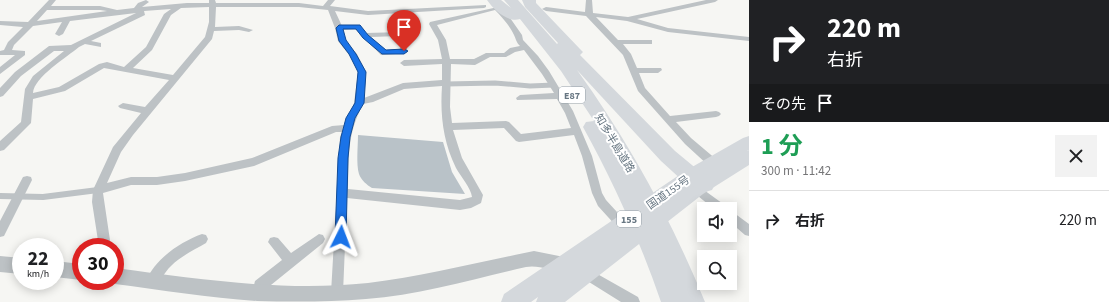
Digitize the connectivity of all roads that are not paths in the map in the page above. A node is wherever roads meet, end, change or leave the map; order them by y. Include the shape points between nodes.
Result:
1 (53, 0) edge
2 (88, 0) edge
3 (332, 0) edge
4 (529, 0) edge
5 (589, 0) edge
6 (715, 0) edge
7 (301, 2) edge
8 (176, 3) edge
9 (213, 3) edge
10 (508, 3) edge
11 (145, 4) edge
12 (81, 7) junction
13 (45, 8) junction
14 (328, 9) junction
15 (546, 10) dead end
16 (133, 11) junction
17 (117, 12) junction
18 (589, 15) junction
19 (68, 19) junction
20 (628, 19) junction
21 (0, 23) edge
22 (29, 25) junction
23 (339, 28) junction
24 (212, 29) junction
25 (249, 30) dead end
26 (59, 34) dead end
27 (364, 35) junction
28 (749, 40) edge
29 (83, 41) junction
30 (617, 42) junction
31 (649, 42) dead end
32 (98, 45) dead end
33 (74, 47) junction
34 (524, 48) junction
35 (3, 53) edge
36 (446, 61) junction
37 (404, 63) dead end
38 (126, 70) junction
39 (658, 70) dead end
40 (0, 71) edge
41 (634, 71) junction
42 (174, 78) junction
43 (446, 84) junction
44 (554, 86) junction
45 (0, 94) edge
46 (558, 96) junction
47 (28, 97) junction
48 (520, 98) dead end
49 (360, 101) junction
50 (123, 106) dead end
51 (148, 111) junction
52 (716, 114) dead end
53 (669, 119) junction
54 (448, 127) junction
55 (348, 129) junction
56 (578, 131) junction
57 (749, 142) edge
58 (0, 147) edge
59 (749, 157) edge
60 (701, 177) junction
61 (27, 180) dead end
62 (98, 190) junction
63 (342, 194) junction
64 (19, 195) junction
65 (0, 196) edge
66 (717, 202) edge
67 (737, 222) edge
68 (622, 224) junction
69 (749, 231) edge
70 (0, 232) edge
71 (104, 238) edge
72 (202, 239) dead end
73 (319, 239) dead end
74 (274, 242) dead end
75 (659, 243) junction
76 (290, 261) junction
77 (0, 264) edge
78 (12, 265) edge
79 (577, 268) junction
80 (124, 277) edge
81 (152, 281) junction
82 (337, 292) junction
83 (258, 293) junction
84 (283, 298) edge
85 (512, 302) edge
86 (547, 302) edge
87 (633, 302) edge
88 (673, 302) edge
89 (693, 302) edge

1 - 13 street
2 - 12 street
3 - 14 street
4 - 60 highway via 530,4 670,149
5 - 18 street
6 - 20 street
7 - 9 street
7 - 14 street
8 - 9 street
8 - 11 street via 163,7
8 - 38 street via 149,48
9 - 24 street
10 - 14 street via 368,13
10 - 34 street via 503,14 515,29
10 - 36 street via 433,24 442,40
10 - 60 highway via 568,52 668,156
10 - 75 highway, 知多半島道路 / E87 via 637,195
11 - 16 street
11 - 16 street via 133,6
11 - 29 street
12 - 13 street
12 - 17 street via 112,9
13 - 22 street
14 - 23 street
15 - 18 street
16 - 17 street
17 - 19 street
18 - 20 street
18 - 30 street
19 - 22 street
19 - 26 street
20 - 28 street via 668,30
21 - 22 street
22 - 35 street
23 - 27 street via 357,27
23 - 49 street via 342,41 353,54 362,72
24 - 25 street
24 - 42 street via 204,45
27 - 27 street via 384,53 404,51 403,34
29 - 32 street
29 - 33 street
30 - 31 street
30 - 41 street via 627,54
33 - 45 street via 52,48 18,74
33 - 47 street via 36,78 29,89
34 - 36 street via 513,50 506,55 489,55 475,62
34 - 44 street via 535,58
35 - 40 street via 22,53
36 - 37 street
36 - 43 street
38 - 42 street
38 - 47 street via 102,66 62,89
39 - 41 street
41 - 53 street via 641,89
42 - 51 street
43 - 44 lane
43 - 49 street via 403,86 370,100
43 - 54 street
44 - 46 street
46 - 48 street
46 - 56 street via 570,112
47 - 58 street via 26,123
49 - 55 street
50 - 51 street
51 - 62 street via 117,150
52 - 53 street
53 - 60 street via 688,141
54 - 56 street via 506,124 519,138
54 - 63 street via 450,142 462,171 478,195 477,200 460,205
55 - 62 street via 335,128 254,162 223,170 157,181 131,181
55 - 63 street via 343,158
56 - 68 street via 596,193
57 - 60 highway, 国道155号 / 155
59 - 60 highway, 国道155号 / 155
60 - 66 street
60 - 68 highway, 国道155号 / 155
60 - 79 highway, 国道155号 / 155
61 - 64 street
62 - 64 lane via 43,197
62 - 71 street
63 - 82 street
64 - 65 lane
64 - 70 street
67 - 69 street
68 - 79 highway, 国道155号 / 155
72 - 81 street via 180,251
73 - 76 street
74 - 76 street
75 - 88 highway, 知多半島道路 / E87
75 - 89 highway, 知多半島道路 / E87
76 - 83 street via 260,285
77 - 78 street
79 - 82 street via 534,258 421,284
79 - 85 highway, 国道155号 / 155
79 - 86 highway, 国道155号 / 155
79 - 87 street
80 - 81 street
81 - 83 street
82 - 84 street
83 - 84 street

